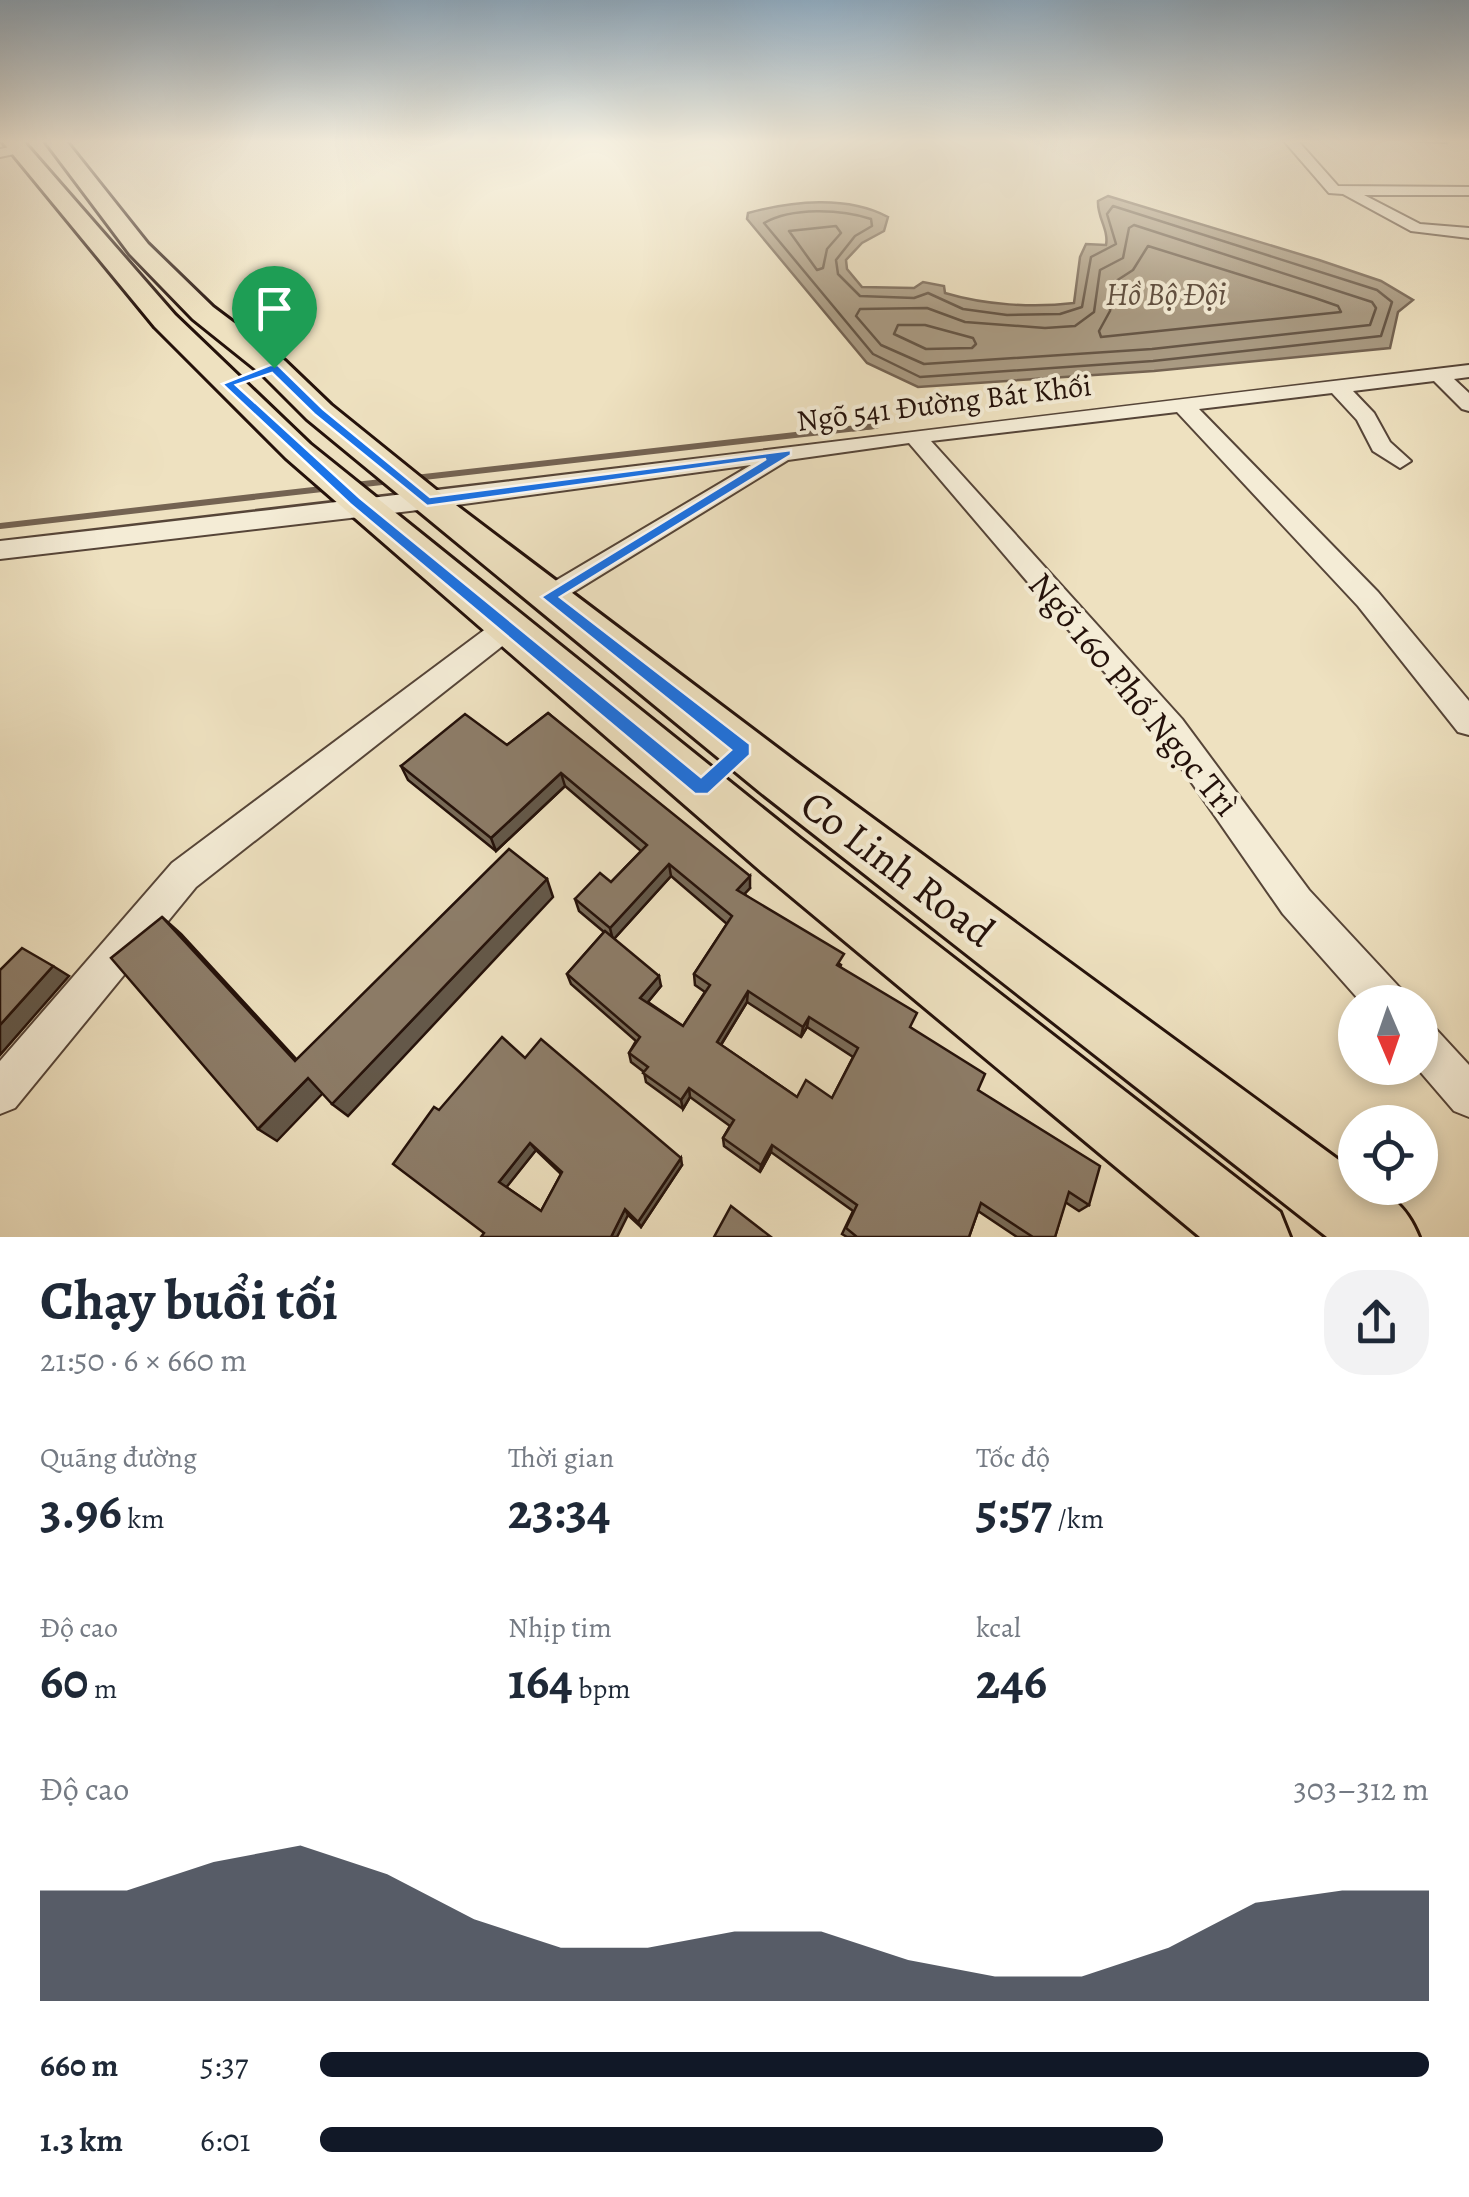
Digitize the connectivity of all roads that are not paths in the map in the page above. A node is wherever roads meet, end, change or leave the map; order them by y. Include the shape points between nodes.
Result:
1 (55, 199) edge
2 (99, 199) edge
3 (1361, 199) edge
4 (1469, 232) edge
5 (274, 368) junction
6 (1469, 370) edge
7 (1438, 374) junction
8 (228, 384) junction
9 (1337, 386) junction
10 (1183, 405) junction
11 (1469, 405) edge
12 (914, 436) junction
13 (786, 452) junction
14 (1400, 461) dead end
15 (391, 495) junction
16 (0, 550) edge
17 (529, 611) junction
18 (1469, 724) edge
19 (744, 750) junction
20 (702, 788) junction
21 (1371, 985) edge
22 (1438, 1061) edge
23 (0, 1093) edge
24 (1469, 1096) edge
25 (1201, 1216) edge
26 (1256, 1237) edge
27 (1384, 1237) edge

1 - 8 main road
2 - 5 main road, Co Linh Road via 139,250 203,313
3 - 4 street via 1417,231
5 - 8 main road
5 - 15 main road, Co Linh Road
6 - 7 street, Ngõ 541 Đường Bát Khối
7 - 9 street, Ngõ 541 Đường Bát Khối
7 - 11 street
8 - 15 main road via 312,464
9 - 10 street, Ngõ 541 Đường Bát Khối
9 - 14 street
10 - 12 street, Ngõ 541 Đường Bát Khối
10 - 18 street via 1368,599
12 - 13 street, Ngõ 541 Đường Bát Khối
12 - 21 street, Ngõ 160 Phố Ngọc Trì via 1171,728 1296,902
13 - 15 street, Ngõ 541 Đường Bát Khối
13 - 17 street
15 - 16 street, Ngõ 541 Đường Bát Khối
15 - 17 main road, Co Linh Road
17 - 19 main road, Co Linh Road
17 - 20 main road, Co Linh Road
17 - 23 street via 184,875
19 - 20 main road
19 - 27 main road, Co Linh Road
20 - 25 main road, Co Linh Road
22 - 24 street
25 - 26 main road, Co Linh Road

